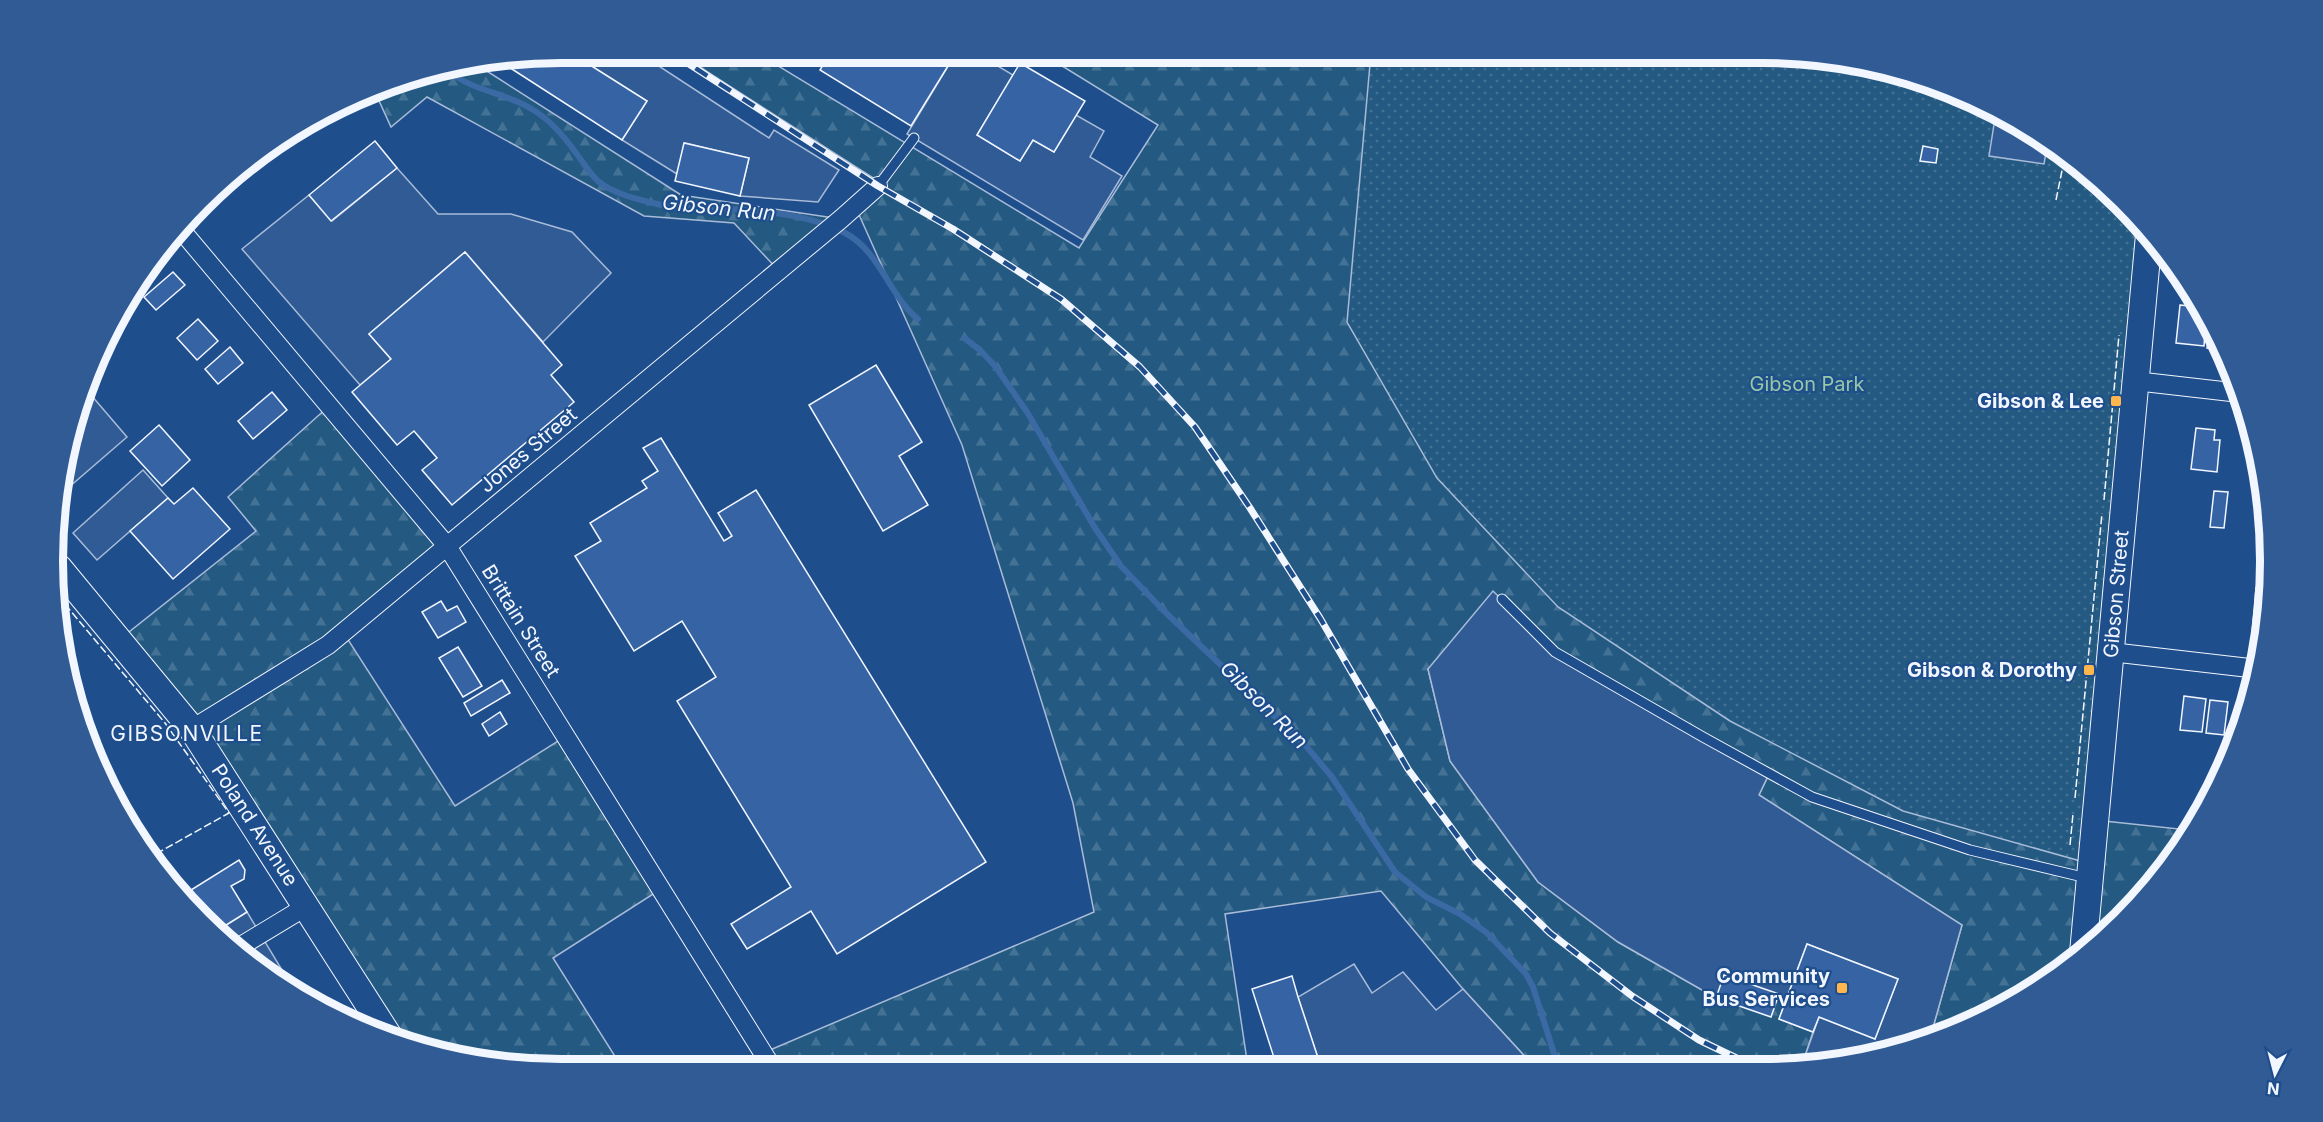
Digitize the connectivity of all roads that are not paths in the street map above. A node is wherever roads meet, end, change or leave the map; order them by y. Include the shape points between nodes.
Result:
1 (914, 138) dead end
2 (878, 186) joint
3 (185, 235) edge
4 (2148, 247) edge
5 (2135, 381) junction
6 (2230, 392) edge
7 (447, 546) junction
8 (63, 573) edge
9 (1502, 599) dead end
10 (2110, 652) junction
11 (2248, 668) edge
12 (192, 729) junction
13 (2090, 879) junction
14 (307, 906) junction
15 (2084, 940) edge
16 (244, 944) edge
17 (382, 1026) edge
18 (767, 1059) edge

1 - 2 lane
2 - 7 street, Jones Street
3 - 7 street, Brittain Street
4 - 5 street, Gibson Street
5 - 6 street
5 - 10 street, Gibson Street
7 - 12 street, Jones Street via 328,645
7 - 18 street, Brittain Street
8 - 12 street, Poland Avenue
9 - 13 lane via 1555,652 1812,797 1970,850
10 - 11 street
10 - 13 street, Gibson Street
12 - 14 street, Poland Avenue
13 - 15 street, Gibson Street
14 - 16 street
14 - 17 street, Poland Avenue

